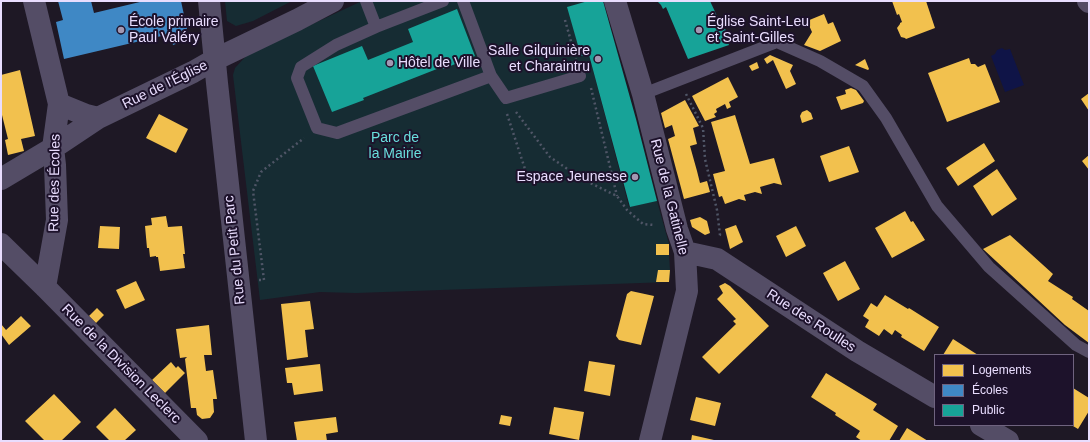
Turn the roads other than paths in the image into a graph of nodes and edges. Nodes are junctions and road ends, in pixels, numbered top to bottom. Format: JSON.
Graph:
{"nodes":[{"id":1,"x":34,"y":1,"type":"edge"},
{"id":2,"x":209,"y":1,"type":"edge"},
{"id":3,"x":334,"y":1,"type":"edge"},
{"id":4,"x":366,"y":1,"type":"edge"},
{"id":5,"x":443,"y":1,"type":"edge"},
{"id":6,"x":463,"y":1,"type":"edge"},
{"id":7,"x":615,"y":1,"type":"edge"},
{"id":8,"x":376,"y":27,"type":"junction"},
{"id":9,"x":214,"y":60,"type":"junction"},
{"id":10,"x":491,"y":76,"type":"junction"},
{"id":11,"x":580,"y":76,"type":"road end"},
{"id":12,"x":643,"y":94,"type":"junction"},
{"id":13,"x":59,"y":104,"type":"junction"},
{"id":14,"x":98,"y":118,"type":"junction"},
{"id":15,"x":53,"y":148,"type":"junction"},
{"id":16,"x":1,"y":178,"type":"edge"},
{"id":17,"x":1,"y":244,"type":"edge"},
{"id":18,"x":685,"y":252,"type":"junction"},
{"id":19,"x":46,"y":287,"type":"junction"},
{"id":20,"x":1089,"y":352,"type":"edge"},
{"id":21,"x":934,"y":396,"type":"edge"},
{"id":22,"x":983,"y":426,"type":"edge"},
{"id":23,"x":186,"y":437,"type":"edge"},
{"id":24,"x":256,"y":441,"type":"edge"},
{"id":25,"x":650,"y":441,"type":"edge"},
{"id":26,"x":1008,"y":441,"type":"edge"}],
"edges":[{"from":1,"to":13,"type":"street","name":"Rue des Écoles"},
{"from":2,"to":9,"type":"street","name":"Rue du Petit Parc"},
{"from":3,"to":9,"type":"street","name":"Rue de l'Église"},
{"from":4,"to":8,"type":"lane"},
{"from":5,"to":8,"type":"lane"},
{"from":6,"to":10,"type":"lane"},
{"from":7,"to":12,"type":"street","name":"Rue de la Gatinelle"},
{"from":8,"to":10,"type":"lane"},
{"from":9,"to":14,"type":"street","name":"Rue de l'Église"},
{"from":9,"to":24,"type":"street","name":"Rue du Petit Parc"},
{"from":10,"to":11,"type":"lane"},
{"from":12,"to":18,"type":"street","name":"Rue de la Gatinelle"},
{"from":12,"to":20,"type":"lane"},
{"from":13,"to":14,"type":"street"},
{"from":13,"to":15,"type":"street","name":"Rue des Écoles"},
{"from":14,"to":15,"type":"street","name":"Rue de l'Église"},
{"from":15,"to":16,"type":"street","name":"Rue de l'Église"},
{"from":15,"to":19,"type":"street","name":"Rue des Écoles"},
{"from":17,"to":19,"type":"street","name":"Rue de la Division Leclerc"},
{"from":18,"to":21,"type":"street","name":"Rue des Roulles"},
{"from":18,"to":25,"type":"street","name":"Rue de la Gatinelle"},
{"from":19,"to":23,"type":"street","name":"Rue de la Division Leclerc"},
{"from":22,"to":26,"type":"street"}]}
